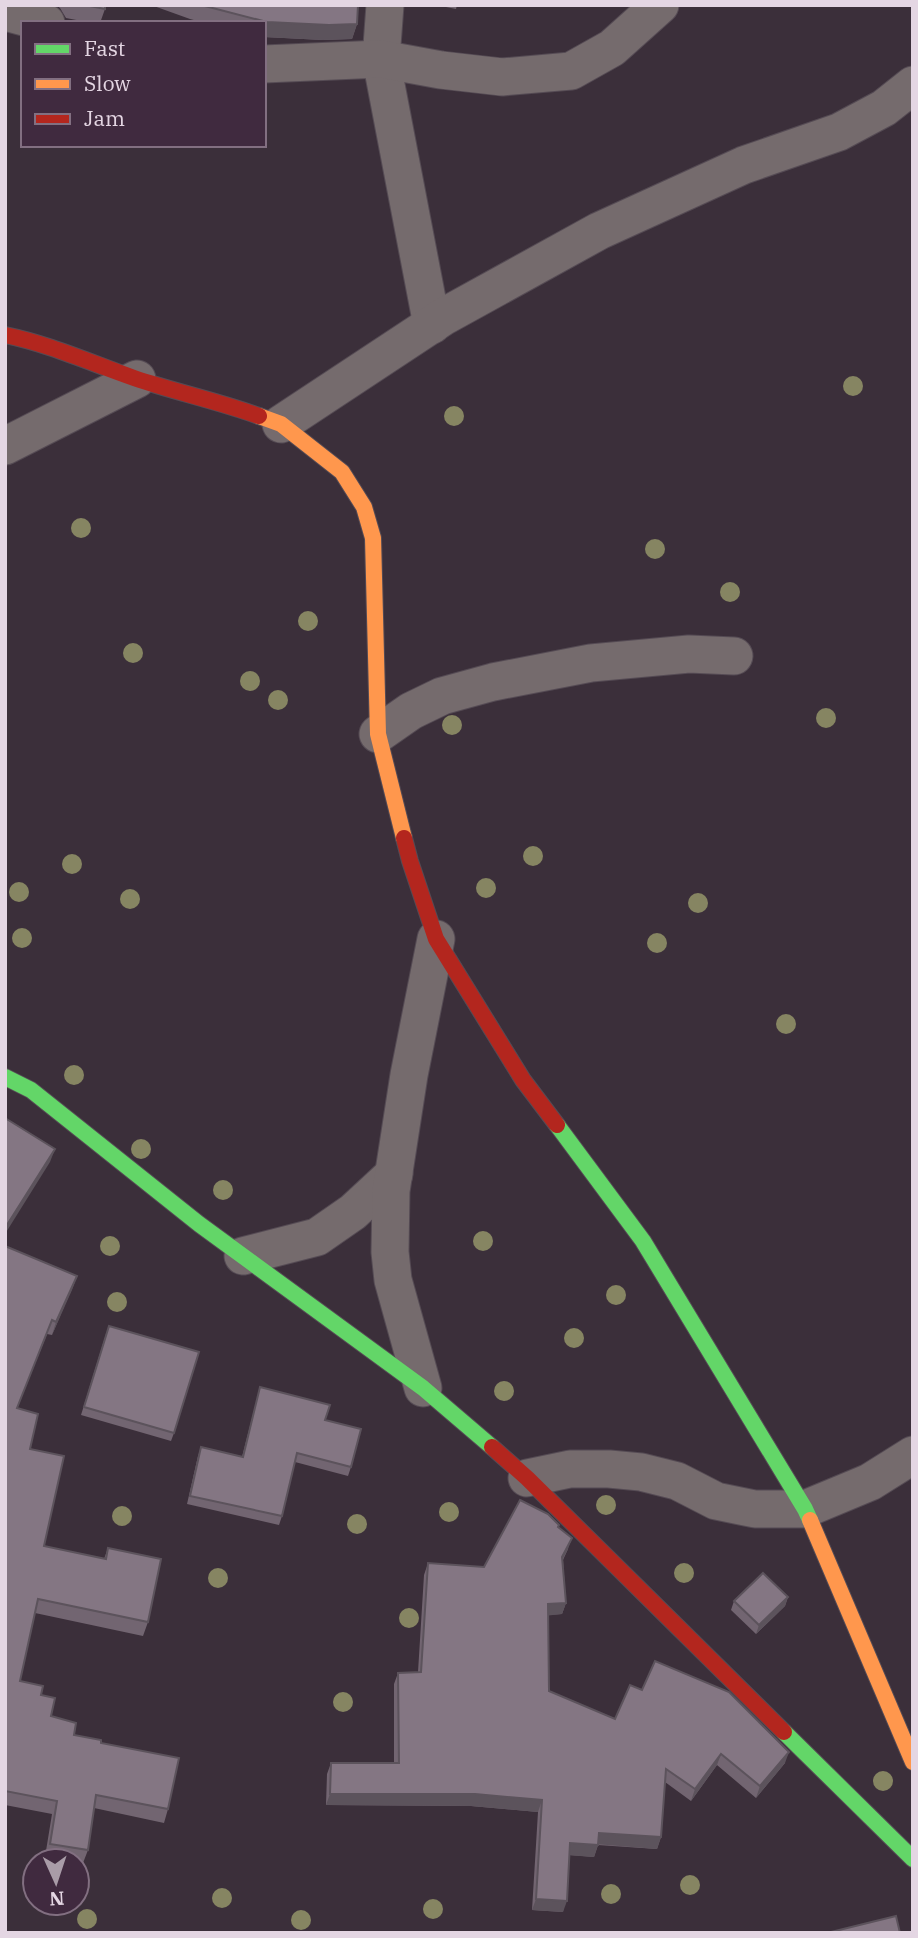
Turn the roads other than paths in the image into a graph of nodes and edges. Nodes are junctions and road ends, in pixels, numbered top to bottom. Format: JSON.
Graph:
{"nodes":[{"id":1,"x":384,"y":5,"type":"edge"},
{"id":2,"x":660,"y":5,"type":"edge"},
{"id":3,"x":5,"y":12,"type":"edge"},
{"id":4,"x":39,"y":21,"type":"edge"},
{"id":5,"x":381,"y":59,"type":"junction"},
{"id":6,"x":266,"y":64,"type":"edge"},
{"id":7,"x":913,"y":85,"type":"edge"},
{"id":8,"x":432,"y":325,"type":"junction"},
{"id":9,"x":5,"y":335,"type":"edge"},
{"id":10,"x":137,"y":379,"type":"junction"},
{"id":11,"x":281,"y":424,"type":"junction"},
{"id":12,"x":5,"y":446,"type":"edge"},
{"id":13,"x":734,"y":656,"type":"dead end"},
{"id":14,"x":378,"y":734,"type":"junction"},
{"id":15,"x":436,"y":939,"type":"junction"},
{"id":16,"x":5,"y":1077,"type":"edge"},
{"id":17,"x":394,"y":1174,"type":"junction"},
{"id":18,"x":243,"y":1256,"type":"junction"},
{"id":19,"x":423,"y":1388,"type":"junction"},
{"id":20,"x":913,"y":1455,"type":"edge"},
{"id":21,"x":527,"y":1478,"type":"junction"},
{"id":22,"x":805,"y":1509,"type":"junction"},
{"id":23,"x":913,"y":1762,"type":"edge"},
{"id":24,"x":913,"y":1858,"type":"edge"}],
"edges":[{"from":1,"to":5,"type":"street"},
{"from":2,"to":5,"type":"street"},
{"from":3,"to":4,"type":"street"},
{"from":5,"to":6,"type":"street"},
{"from":5,"to":8,"type":"street"},
{"from":7,"to":8,"type":"street"},
{"from":8,"to":11,"type":"street"},
{"from":9,"to":10,"type":"street"},
{"from":10,"to":11,"type":"street"},
{"from":10,"to":12,"type":"street"},
{"from":11,"to":14,"type":"street"},
{"from":13,"to":14,"type":"street"},
{"from":14,"to":15,"type":"street"},
{"from":15,"to":17,"type":"street"},
{"from":15,"to":22,"type":"street"},
{"from":16,"to":18,"type":"street"},
{"from":17,"to":18,"type":"street"},
{"from":17,"to":19,"type":"street"},
{"from":18,"to":19,"type":"street"},
{"from":19,"to":21,"type":"street"},
{"from":20,"to":22,"type":"street"},
{"from":21,"to":22,"type":"street"},
{"from":21,"to":24,"type":"street"},
{"from":22,"to":23,"type":"street"}]}
